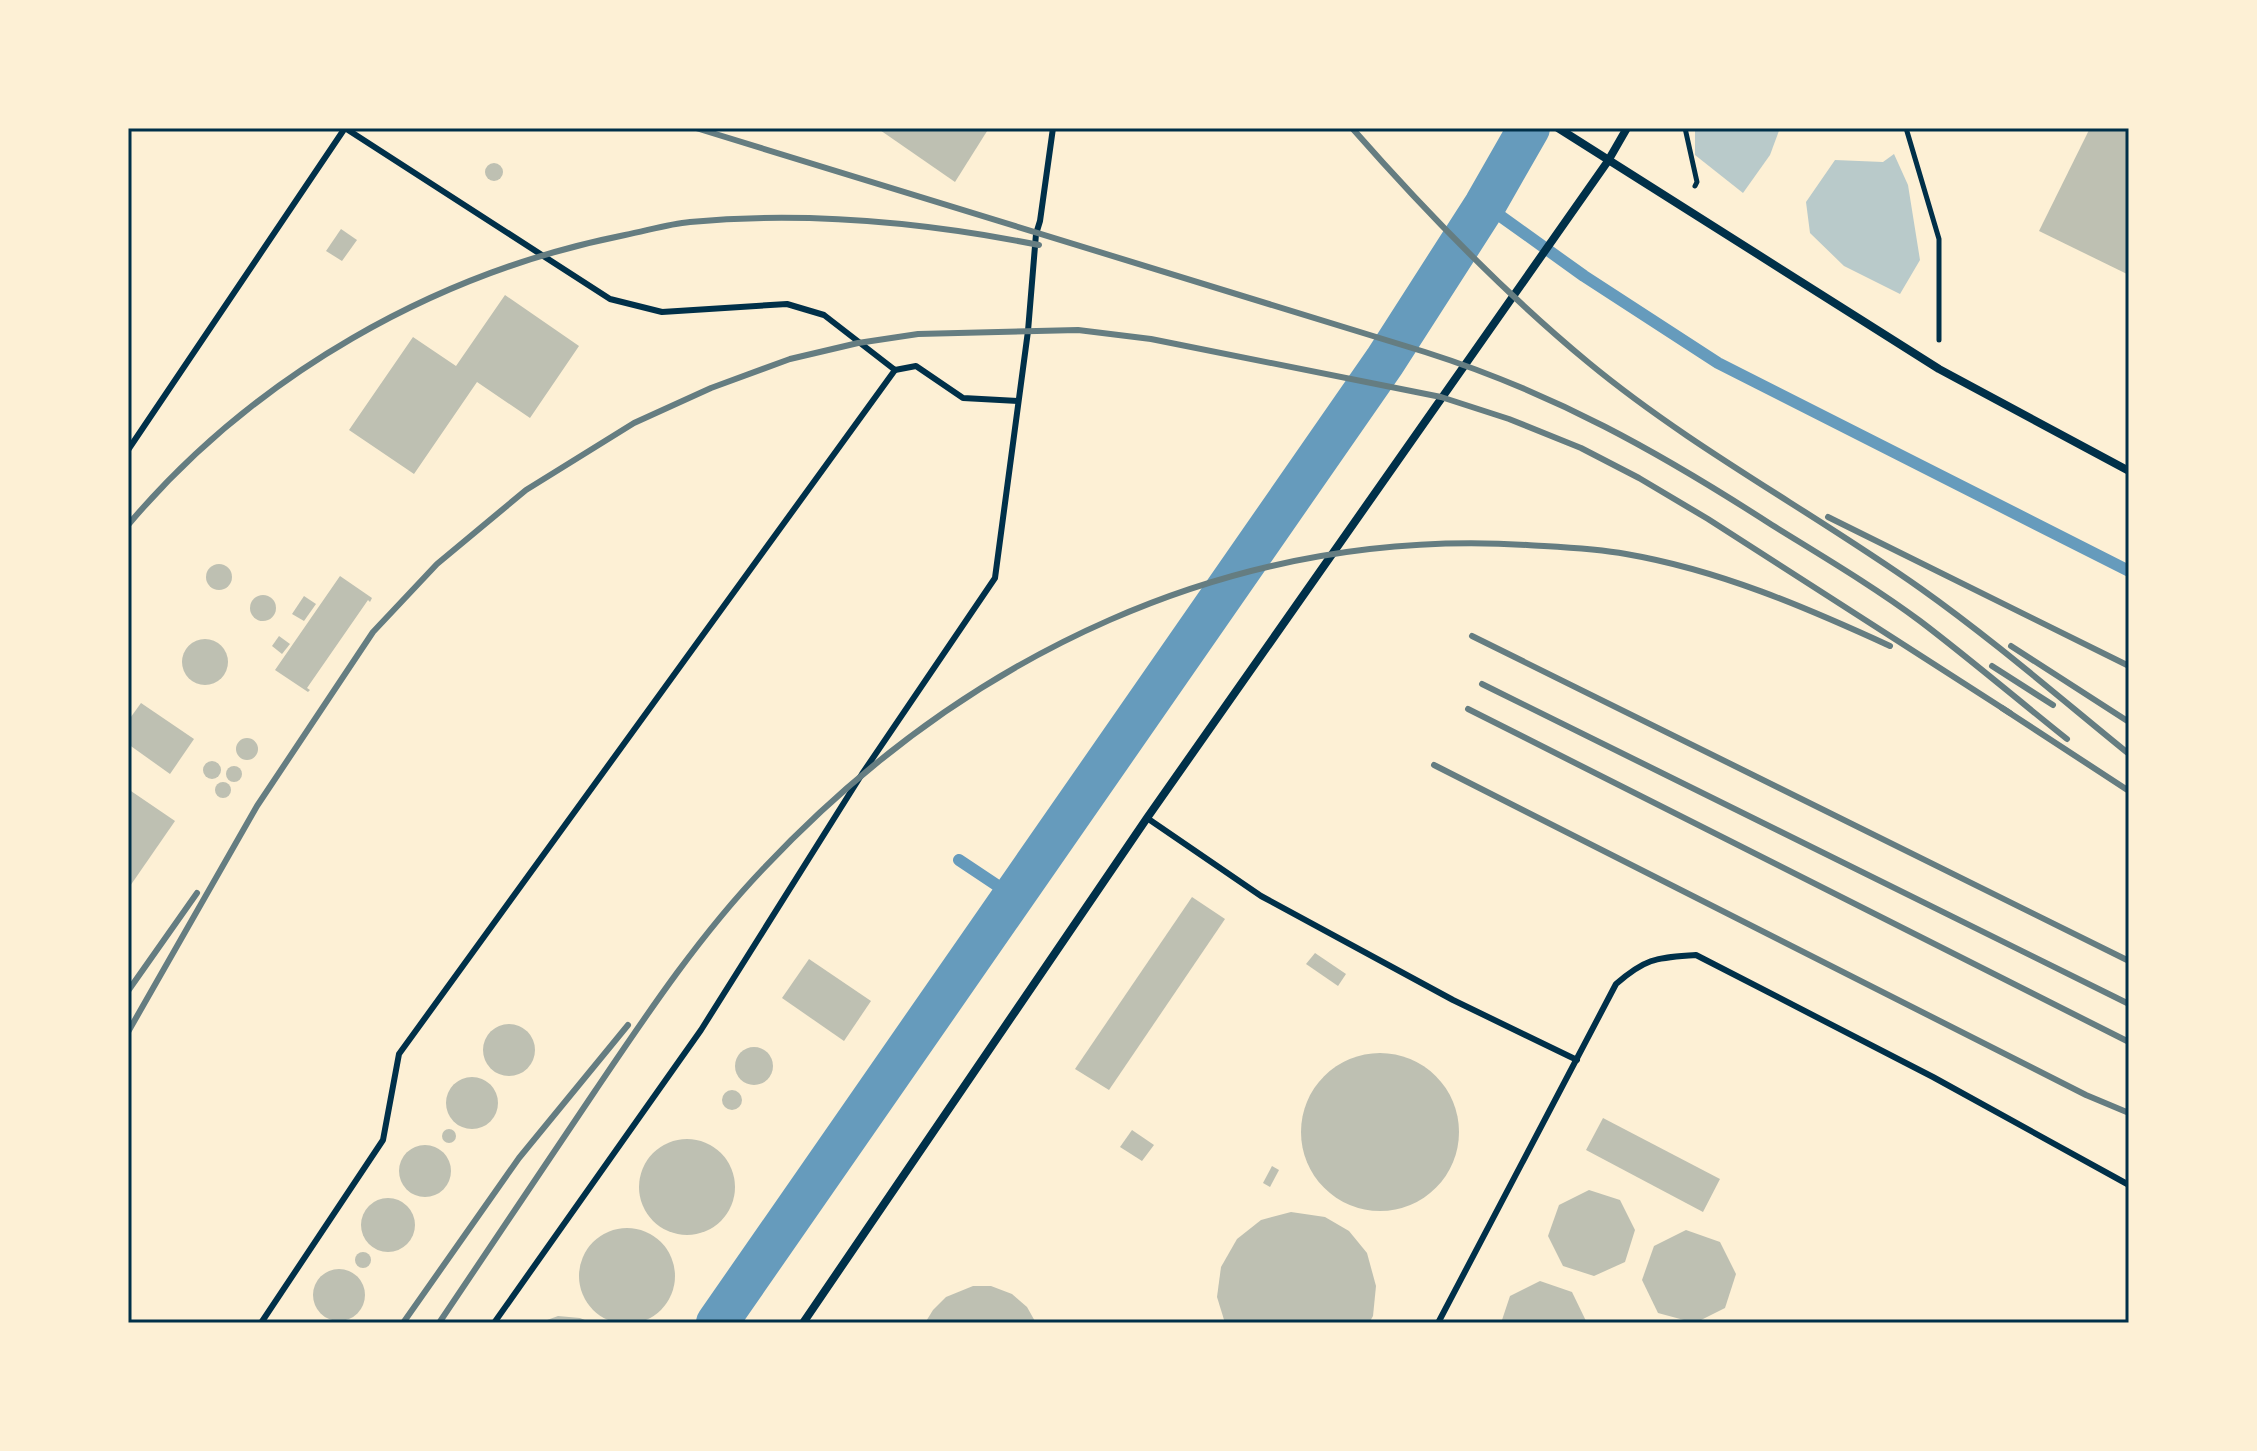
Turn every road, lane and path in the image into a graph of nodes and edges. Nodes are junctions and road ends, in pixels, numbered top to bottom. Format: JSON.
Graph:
{"nodes":[{"id":1,"x":345,"y":128,"type":"edge"},
{"id":2,"x":1053,"y":128,"type":"edge"},
{"id":3,"x":1627,"y":128,"type":"edge"},
{"id":4,"x":1685,"y":128,"type":"edge"},
{"id":5,"x":1906,"y":128,"type":"edge"},
{"id":6,"x":1561,"y":130,"type":"edge"},
{"id":7,"x":1608,"y":161,"type":"junction"},
{"id":8,"x":1681,"y":207,"type":"junction"},
{"id":9,"x":1939,"y":369,"type":"junction"},
{"id":10,"x":895,"y":370,"type":"junction"},
{"id":11,"x":1018,"y":401,"type":"junction"},
{"id":12,"x":128,"y":450,"type":"edge"},
{"id":13,"x":2129,"y":471,"type":"edge"},
{"id":14,"x":1147,"y":818,"type":"junction"},
{"id":15,"x":1577,"y":1060,"type":"junction"},
{"id":16,"x":2129,"y":1185,"type":"edge"},
{"id":17,"x":261,"y":1323,"type":"edge"},
{"id":18,"x":494,"y":1323,"type":"edge"},
{"id":19,"x":803,"y":1323,"type":"edge"},
{"id":20,"x":1438,"y":1323,"type":"edge"}],
"edges":[{"from":1,"to":10,"type":"lane"},
{"from":1,"to":12,"type":"lane"},
{"from":2,"to":11,"type":"lane"},
{"from":3,"to":7,"type":"street"},
{"from":4,"to":8,"type":"path"},
{"from":5,"to":9,"type":"path"},
{"from":6,"to":7,"type":"street"},
{"from":7,"to":8,"type":"street"},
{"from":7,"to":14,"type":"street"},
{"from":8,"to":9,"type":"street"},
{"from":9,"to":13,"type":"street"},
{"from":10,"to":11,"type":"lane"},
{"from":10,"to":17,"type":"lane"},
{"from":11,"to":18,"type":"lane"},
{"from":14,"to":15,"type":"lane"},
{"from":14,"to":19,"type":"street"},
{"from":15,"to":16,"type":"lane"},
{"from":15,"to":20,"type":"lane"}]}
